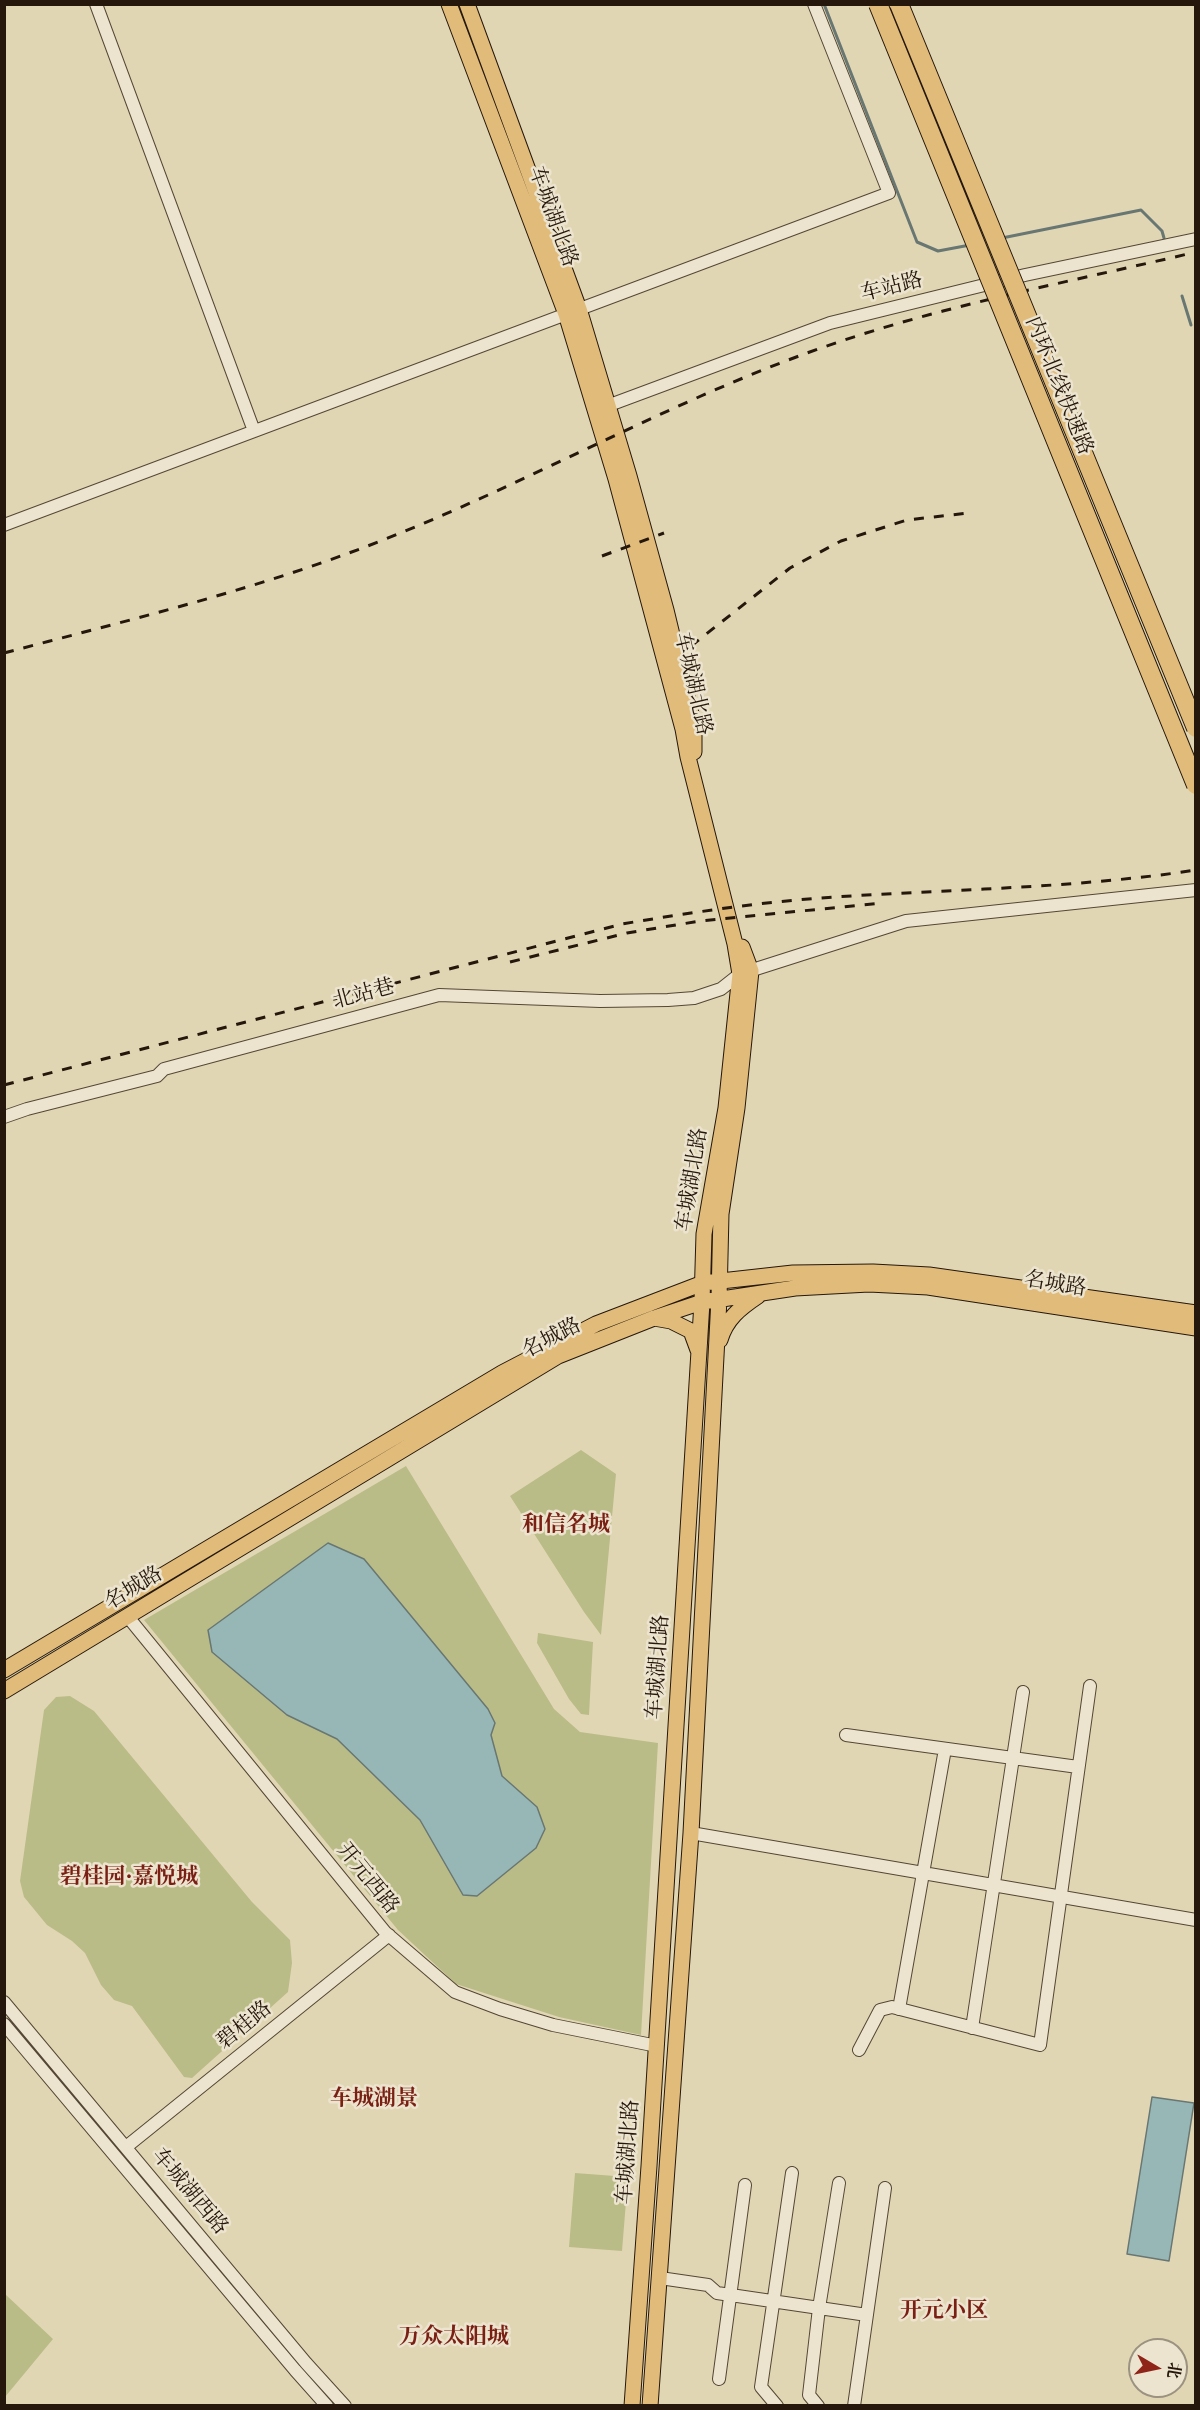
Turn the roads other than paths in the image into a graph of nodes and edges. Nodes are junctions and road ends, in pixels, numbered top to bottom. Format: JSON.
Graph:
{"nodes":[{"id":1,"x":96,"y":4,"type":"edge"},
{"id":2,"x":449,"y":4,"type":"edge"},
{"id":3,"x":467,"y":4,"type":"edge"},
{"id":4,"x":814,"y":4,"type":"edge"},
{"id":5,"x":878,"y":4,"type":"edge"},
{"id":6,"x":899,"y":4,"type":"edge"},
{"id":7,"x":1196,"y":238,"type":"edge"},
{"id":8,"x":572,"y":311,"type":"junction"},
{"id":9,"x":607,"y":406,"type":"junction"},
{"id":10,"x":254,"y":431,"type":"junction"},
{"id":11,"x":4,"y":525,"type":"edge"},
{"id":12,"x":1196,"y":728,"type":"edge"},
{"id":13,"x":1196,"y":785,"type":"edge"},
{"id":14,"x":1196,"y":890,"type":"edge"},
{"id":15,"x":745,"y":972,"type":"junction"},
{"id":16,"x":726,"y":1108,"type":"junction"},
{"id":17,"x":4,"y":1117,"type":"edge"},
{"id":18,"x":720,"y":1251,"type":"junction"},
{"id":19,"x":756,"y":1276,"type":"junction"},
{"id":20,"x":720,"y":1280,"type":"junction"},
{"id":21,"x":703,"y":1283,"type":"junction"},
{"id":22,"x":679,"y":1292,"type":"junction"},
{"id":23,"x":763,"y":1293,"type":"junction"},
{"id":24,"x":719,"y":1299,"type":"junction"},
{"id":25,"x":702,"y":1302,"type":"junction"},
{"id":26,"x":1196,"y":1313,"type":"edge"},
{"id":27,"x":654,"y":1318,"type":"junction"},
{"id":28,"x":1196,"y":1328,"type":"edge"},
{"id":29,"x":716,"y":1351,"type":"junction"},
{"id":30,"x":699,"y":1353,"type":"junction"},
{"id":31,"x":128,"y":1617,"type":"junction"},
{"id":32,"x":4,"y":1670,"type":"edge"},
{"id":33,"x":1090,"y":1686,"type":"dead end"},
{"id":34,"x":4,"y":1691,"type":"edge"},
{"id":35,"x":1023,"y":1692,"type":"dead end"},
{"id":36,"x":846,"y":1735,"type":"dead end"},
{"id":37,"x":945,"y":1749,"type":"junction"},
{"id":38,"x":1014,"y":1758,"type":"junction"},
{"id":39,"x":1078,"y":1767,"type":"junction"},
{"id":40,"x":691,"y":1833,"type":"junction"},
{"id":41,"x":922,"y":1873,"type":"junction"},
{"id":42,"x":992,"y":1885,"type":"junction"},
{"id":43,"x":1060,"y":1897,"type":"junction"},
{"id":44,"x":1196,"y":1920,"type":"edge"},
{"id":45,"x":389,"y":1935,"type":"junction"},
{"id":46,"x":4,"y":2002,"type":"edge"},
{"id":47,"x":899,"y":2009,"type":"junction"},
{"id":48,"x":4,"y":2024,"type":"edge"},
{"id":49,"x":972,"y":2028,"type":"junction"},
{"id":50,"x":657,"y":2046,"type":"junction"},
{"id":51,"x":859,"y":2050,"type":"dead end"},
{"id":52,"x":126,"y":2147,"type":"junction"},
{"id":53,"x":792,"y":2173,"type":"dead end"},
{"id":54,"x":839,"y":2183,"type":"dead end"},
{"id":55,"x":745,"y":2186,"type":"dead end"},
{"id":56,"x":885,"y":2188,"type":"dead end"},
{"id":57,"x":660,"y":2278,"type":"junction"},
{"id":58,"x":730,"y":2295,"type":"junction"},
{"id":59,"x":773,"y":2301,"type":"junction"},
{"id":60,"x":819,"y":2308,"type":"junction"},
{"id":61,"x":867,"y":2315,"type":"junction"},
{"id":62,"x":719,"y":2379,"type":"dead end"},
{"id":63,"x":327,"y":2406,"type":"edge"},
{"id":64,"x":345,"y":2406,"type":"edge"},
{"id":65,"x":632,"y":2406,"type":"edge"},
{"id":66,"x":650,"y":2406,"type":"edge"},
{"id":67,"x":777,"y":2406,"type":"edge"},
{"id":68,"x":818,"y":2406,"type":"edge"},
{"id":69,"x":854,"y":2406,"type":"edge"}],
"edges":[{"from":1,"to":10,"type":"street"},
{"from":2,"to":8,"type":"main road","name":"车城湖北路"},
{"from":3,"to":8,"type":"main road","name":"车城湖北路"},
{"from":4,"to":8,"type":"street"},
{"from":5,"to":13,"type":"highway","name":"内环北线快速路","bridge":true},
{"from":6,"to":12,"type":"highway","name":"内环北线快速路","bridge":true},
{"from":7,"to":9,"type":"street","name":"车站路"},
{"from":8,"to":9,"type":"main road","name":"车城湖北路"},
{"from":8,"to":10,"type":"street"},
{"from":8,"to":15,"type":"main road","name":"车城湖北路"},
{"from":9,"to":15,"type":"main road","name":"车城湖北路"},
{"from":10,"to":11,"type":"street"},
{"from":14,"to":15,"type":"street","name":"北站巷"},
{"from":15,"to":16,"type":"main road","name":"车城湖北路"},
{"from":15,"to":17,"type":"street","name":"北站巷"},
{"from":15,"to":18,"type":"main road","name":"车城湖北路"},
{"from":16,"to":21,"type":"main road","name":"车城湖北路"},
{"from":16,"to":22,"type":"main road"},
{"from":18,"to":19,"type":"main road"},
{"from":18,"to":20,"type":"main road","name":"车城湖北路"},
{"from":19,"to":20,"type":"main road","name":"名城路"},
{"from":19,"to":26,"type":"main road","name":"名城路"},
{"from":20,"to":21,"type":"main road","name":"名城路"},
{"from":20,"to":24,"type":"main road","name":"车城湖北路"},
{"from":21,"to":22,"type":"main road","name":"名城路"},
{"from":21,"to":25,"type":"main road","name":"车城湖北路"},
{"from":22,"to":32,"type":"main road","name":"名城路"},
{"from":23,"to":24,"type":"main road","name":"名城路"},
{"from":23,"to":28,"type":"main road","name":"名城路"},
{"from":23,"to":29,"type":"main road"},
{"from":24,"to":25,"type":"main road","name":"名城路"},
{"from":24,"to":29,"type":"main road","name":"车城湖北路"},
{"from":25,"to":27,"type":"main road","name":"名城路"},
{"from":25,"to":30,"type":"main road","name":"车城湖北路"},
{"from":27,"to":30,"type":"main road"},
{"from":27,"to":31,"type":"main road","name":"名城路"},
{"from":29,"to":40,"type":"main road","name":"车城湖北路"},
{"from":30,"to":50,"type":"main road","name":"车城湖北路"},
{"from":31,"to":34,"type":"main road","name":"名城路"},
{"from":31,"to":45,"type":"street","name":"开元西路"},
{"from":33,"to":39,"type":"street"},
{"from":35,"to":38,"type":"street"},
{"from":36,"to":37,"type":"street"},
{"from":37,"to":38,"type":"street"},
{"from":37,"to":41,"type":"street"},
{"from":38,"to":39,"type":"street"},
{"from":38,"to":42,"type":"street"},
{"from":39,"to":43,"type":"street"},
{"from":40,"to":41,"type":"street"},
{"from":40,"to":57,"type":"main road","name":"车城湖北路"},
{"from":41,"to":42,"type":"street"},
{"from":41,"to":47,"type":"street"},
{"from":42,"to":43,"type":"street"},
{"from":42,"to":49,"type":"street"},
{"from":43,"to":44,"type":"street"},
{"from":43,"to":49,"type":"street"},
{"from":45,"to":50,"type":"street","name":"开元西路"},
{"from":45,"to":52,"type":"street","name":"碧桂路"},
{"from":46,"to":52,"type":"street","name":"车城湖西路"},
{"from":47,"to":49,"type":"street"},
{"from":47,"to":51,"type":"street"},
{"from":48,"to":63,"type":"street","name":"车城湖西路"},
{"from":50,"to":65,"type":"main road","name":"车城湖北路"},
{"from":52,"to":64,"type":"street","name":"车城湖西路"},
{"from":53,"to":59,"type":"street"},
{"from":54,"to":60,"type":"street"},
{"from":55,"to":58,"type":"street"},
{"from":56,"to":61,"type":"street"},
{"from":57,"to":58,"type":"street"},
{"from":57,"to":66,"type":"main road","name":"车城湖北路"},
{"from":58,"to":59,"type":"street"},
{"from":58,"to":62,"type":"street"},
{"from":59,"to":60,"type":"street"},
{"from":59,"to":67,"type":"street"},
{"from":60,"to":61,"type":"street"},
{"from":60,"to":68,"type":"street"},
{"from":61,"to":69,"type":"street"}]}
